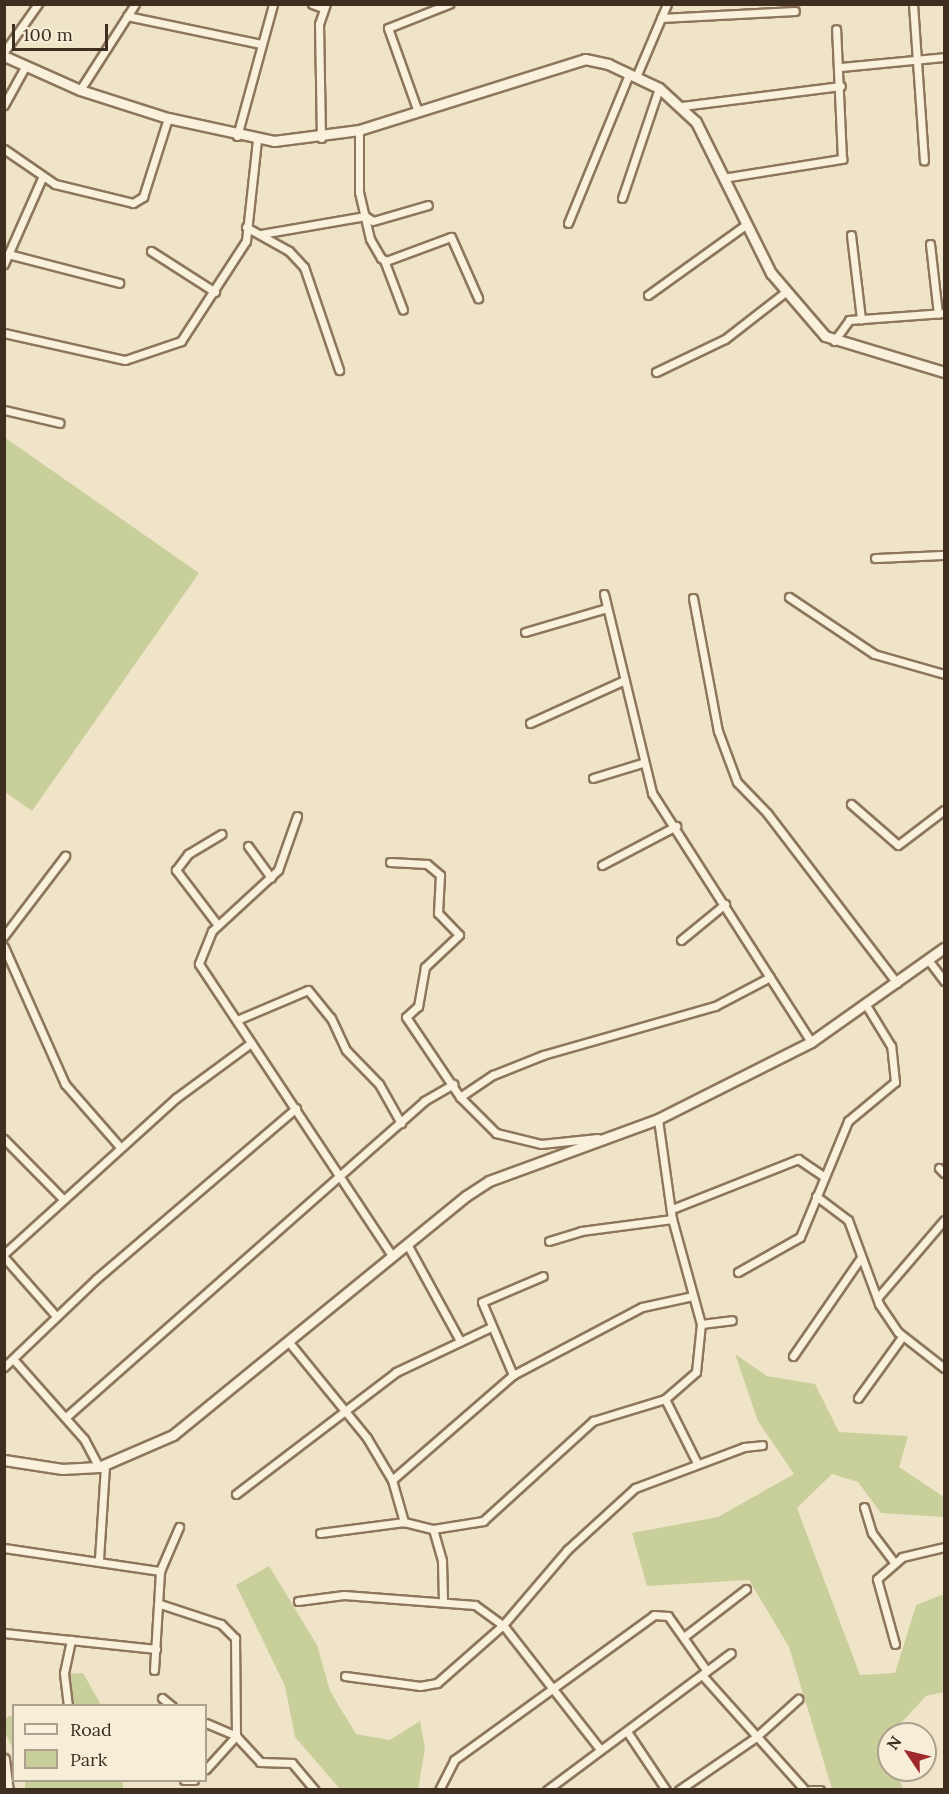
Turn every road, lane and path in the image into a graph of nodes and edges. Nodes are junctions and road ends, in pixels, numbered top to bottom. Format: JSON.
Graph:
{"nodes":[{"id":1,"x":38,"y":4,"type":"edge"},
{"id":2,"x":135,"y":4,"type":"edge"},
{"id":3,"x":273,"y":4,"type":"edge"},
{"id":4,"x":312,"y":4,"type":"edge"},
{"id":5,"x":449,"y":4,"type":"edge"},
{"id":6,"x":667,"y":4,"type":"edge"},
{"id":7,"x":913,"y":4,"type":"edge"},
{"id":8,"x":324,"y":6,"type":"edge"},
{"id":9,"x":795,"y":11,"type":"dead end"},
{"id":10,"x":128,"y":16,"type":"junction"},
{"id":11,"x":661,"y":18,"type":"junction"},
{"id":12,"x":836,"y":29,"type":"dead end"},
{"id":13,"x":261,"y":44,"type":"junction"},
{"id":14,"x":4,"y":54,"type":"edge"},
{"id":15,"x":945,"y":57,"type":"edge"},
{"id":16,"x":916,"y":59,"type":"junction"},
{"id":17,"x":25,"y":67,"type":"junction"},
{"id":18,"x":841,"y":67,"type":"junction"},
{"id":19,"x":632,"y":75,"type":"junction"},
{"id":20,"x":841,"y":86,"type":"junction"},
{"id":21,"x":659,"y":88,"type":"junction"},
{"id":22,"x":80,"y":90,"type":"junction"},
{"id":23,"x":4,"y":105,"type":"edge"},
{"id":24,"x":682,"y":106,"type":"junction"},
{"id":25,"x":417,"y":109,"type":"junction"},
{"id":26,"x":168,"y":118,"type":"junction"},
{"id":27,"x":359,"y":130,"type":"junction"},
{"id":28,"x":237,"y":136,"type":"junction"},
{"id":29,"x":321,"y":138,"type":"junction"},
{"id":30,"x":257,"y":140,"type":"junction"},
{"id":31,"x":4,"y":149,"type":"edge"},
{"id":32,"x":924,"y":161,"type":"dead end"},
{"id":33,"x":42,"y":178,"type":"junction"},
{"id":34,"x":723,"y":178,"type":"junction"},
{"id":35,"x":622,"y":198,"type":"dead end"},
{"id":36,"x":428,"y":205,"type":"dead end"},
{"id":37,"x":365,"y":216,"type":"junction"},
{"id":38,"x":567,"y":223,"type":"dead end"},
{"id":39,"x":744,"y":226,"type":"junction"},
{"id":40,"x":246,"y":227,"type":"junction"},
{"id":41,"x":261,"y":234,"type":"junction"},
{"id":42,"x":851,"y":236,"type":"dead end"},
{"id":43,"x":930,"y":244,"type":"dead end"},
{"id":44,"x":151,"y":251,"type":"dead end"},
{"id":45,"x":8,"y":254,"type":"junction"},
{"id":46,"x":384,"y":260,"type":"junction"},
{"id":47,"x":4,"y":264,"type":"edge"},
{"id":48,"x":119,"y":283,"type":"dead end"},
{"id":49,"x":215,"y":292,"type":"junction"},
{"id":50,"x":784,"y":293,"type":"junction"},
{"id":51,"x":648,"y":295,"type":"dead end"},
{"id":52,"x":478,"y":298,"type":"dead end"},
{"id":53,"x":403,"y":309,"type":"dead end"},
{"id":54,"x":941,"y":314,"type":"edge"},
{"id":55,"x":861,"y":319,"type":"junction"},
{"id":56,"x":4,"y":333,"type":"edge"},
{"id":57,"x":834,"y":341,"type":"junction"},
{"id":58,"x":339,"y":370,"type":"dead end"},
{"id":59,"x":656,"y":372,"type":"dead end"},
{"id":60,"x":945,"y":372,"type":"edge"},
{"id":61,"x":4,"y":410,"type":"edge"},
{"id":62,"x":60,"y":423,"type":"dead end"},
{"id":63,"x":945,"y":555,"type":"edge"},
{"id":64,"x":875,"y":558,"type":"dead end"},
{"id":65,"x":604,"y":594,"type":"dead end"},
{"id":66,"x":789,"y":597,"type":"dead end"},
{"id":67,"x":693,"y":598,"type":"dead end"},
{"id":68,"x":607,"y":608,"type":"junction"},
{"id":69,"x":525,"y":632,"type":"dead end"},
{"id":70,"x":945,"y":674,"type":"edge"},
{"id":71,"x":625,"y":680,"type":"junction"},
{"id":72,"x":530,"y":723,"type":"dead end"},
{"id":73,"x":642,"y":763,"type":"junction"},
{"id":74,"x":593,"y":778,"type":"dead end"},
{"id":75,"x":850,"y":804,"type":"dead end"},
{"id":76,"x":945,"y":810,"type":"edge"},
{"id":77,"x":297,"y":816,"type":"dead end"},
{"id":78,"x":676,"y":826,"type":"junction"},
{"id":79,"x":221,"y":834,"type":"dead end"},
{"id":80,"x":248,"y":846,"type":"dead end"},
{"id":81,"x":65,"y":856,"type":"dead end"},
{"id":82,"x":390,"y":862,"type":"dead end"},
{"id":83,"x":602,"y":865,"type":"dead end"},
{"id":84,"x":271,"y":878,"type":"junction"},
{"id":85,"x":725,"y":904,"type":"junction"},
{"id":86,"x":218,"y":924,"type":"junction"},
{"id":87,"x":4,"y":936,"type":"edge"},
{"id":88,"x":681,"y":940,"type":"dead end"},
{"id":89,"x":4,"y":947,"type":"edge"},
{"id":90,"x":945,"y":948,"type":"edge"},
{"id":91,"x":929,"y":961,"type":"junction"},
{"id":92,"x":770,"y":976,"type":"junction"},
{"id":93,"x":945,"y":981,"type":"edge"},
{"id":94,"x":897,"y":983,"type":"junction"},
{"id":95,"x":866,"y":1005,"type":"junction"},
{"id":96,"x":237,"y":1020,"type":"junction"},
{"id":97,"x":811,"y":1042,"type":"junction"},
{"id":98,"x":251,"y":1043,"type":"junction"},
{"id":99,"x":454,"y":1084,"type":"junction"},
{"id":100,"x":460,"y":1097,"type":"junction"},
{"id":101,"x":296,"y":1108,"type":"junction"},
{"id":102,"x":658,"y":1119,"type":"junction"},
{"id":103,"x":401,"y":1124,"type":"junction"},
{"id":104,"x":618,"y":1136,"type":"junction"},
{"id":105,"x":4,"y":1139,"type":"edge"},
{"id":106,"x":120,"y":1148,"type":"junction"},
{"id":107,"x":823,"y":1176,"type":"junction"},
{"id":108,"x":341,"y":1177,"type":"junction"},
{"id":109,"x":816,"y":1196,"type":"junction"},
{"id":110,"x":63,"y":1199,"type":"junction"},
{"id":111,"x":672,"y":1209,"type":"junction"},
{"id":112,"x":672,"y":1219,"type":"junction"},
{"id":113,"x":945,"y":1220,"type":"edge"},
{"id":114,"x":549,"y":1241,"type":"dead end"},
{"id":115,"x":407,"y":1244,"type":"junction"},
{"id":116,"x":4,"y":1255,"type":"edge"},
{"id":117,"x":392,"y":1256,"type":"junction"},
{"id":118,"x":860,"y":1259,"type":"junction"},
{"id":119,"x":738,"y":1272,"type":"dead end"},
{"id":120,"x":543,"y":1276,"type":"dead end"},
{"id":121,"x":693,"y":1296,"type":"junction"},
{"id":122,"x":879,"y":1297,"type":"junction"},
{"id":123,"x":56,"y":1316,"type":"junction"},
{"id":124,"x":732,"y":1320,"type":"dead end"},
{"id":125,"x":701,"y":1324,"type":"junction"},
{"id":126,"x":491,"y":1328,"type":"junction"},
{"id":127,"x":902,"y":1336,"type":"junction"},
{"id":128,"x":288,"y":1341,"type":"junction"},
{"id":129,"x":460,"y":1341,"type":"junction"},
{"id":130,"x":793,"y":1356,"type":"dead end"},
{"id":131,"x":14,"y":1360,"type":"junction"},
{"id":132,"x":4,"y":1367,"type":"edge"},
{"id":133,"x":945,"y":1368,"type":"edge"},
{"id":134,"x":513,"y":1375,"type":"junction"},
{"id":135,"x":858,"y":1398,"type":"dead end"},
{"id":136,"x":665,"y":1399,"type":"junction"},
{"id":137,"x":342,"y":1411,"type":"junction"},
{"id":138,"x":66,"y":1417,"type":"junction"},
{"id":139,"x":762,"y":1445,"type":"dead end"},
{"id":140,"x":4,"y":1460,"type":"edge"},
{"id":141,"x":697,"y":1463,"type":"junction"},
{"id":142,"x":102,"y":1466,"type":"junction"},
{"id":143,"x":392,"y":1480,"type":"junction"},
{"id":144,"x":236,"y":1494,"type":"dead end"},
{"id":145,"x":864,"y":1507,"type":"dead end"},
{"id":146,"x":404,"y":1522,"type":"junction"},
{"id":147,"x":179,"y":1527,"type":"dead end"},
{"id":148,"x":432,"y":1529,"type":"junction"},
{"id":149,"x":320,"y":1533,"type":"dead end"},
{"id":150,"x":945,"y":1546,"type":"edge"},
{"id":151,"x":4,"y":1548,"type":"edge"},
{"id":152,"x":99,"y":1559,"type":"junction"},
{"id":153,"x":894,"y":1562,"type":"junction"},
{"id":154,"x":160,"y":1571,"type":"junction"},
{"id":155,"x":746,"y":1589,"type":"dead end"},
{"id":156,"x":298,"y":1601,"type":"dead end"},
{"id":157,"x":443,"y":1602,"type":"junction"},
{"id":158,"x":160,"y":1604,"type":"junction"},
{"id":159,"x":503,"y":1625,"type":"junction"},
{"id":160,"x":4,"y":1633,"type":"edge"},
{"id":161,"x":685,"y":1636,"type":"junction"},
{"id":162,"x":71,"y":1640,"type":"junction"},
{"id":163,"x":895,"y":1644,"type":"dead end"},
{"id":164,"x":156,"y":1649,"type":"junction"},
{"id":165,"x":731,"y":1653,"type":"dead end"},
{"id":166,"x":154,"y":1670,"type":"dead end"},
{"id":167,"x":705,"y":1673,"type":"junction"},
{"id":168,"x":345,"y":1676,"type":"dead end"},
{"id":169,"x":553,"y":1688,"type":"junction"},
{"id":170,"x":162,"y":1698,"type":"dead end"},
{"id":171,"x":798,"y":1699,"type":"dead end"},
{"id":172,"x":68,"y":1704,"type":"edge"},
{"id":173,"x":170,"y":1704,"type":"edge"},
{"id":174,"x":207,"y":1723,"type":"edge"},
{"id":175,"x":628,"y":1733,"type":"junction"},
{"id":176,"x":236,"y":1736,"type":"junction"},
{"id":177,"x":756,"y":1737,"type":"junction"},
{"id":178,"x":600,"y":1749,"type":"junction"},
{"id":179,"x":4,"y":1759,"type":"edge"},
{"id":180,"x":207,"y":1768,"type":"edge"},
{"id":181,"x":8,"y":1790,"type":"edge"},
{"id":182,"x":315,"y":1790,"type":"edge"},
{"id":183,"x":439,"y":1790,"type":"edge"},
{"id":184,"x":547,"y":1790,"type":"edge"},
{"id":185,"x":666,"y":1790,"type":"edge"},
{"id":186,"x":679,"y":1790,"type":"edge"},
{"id":187,"x":805,"y":1790,"type":"edge"},
{"id":188,"x":810,"y":1790,"type":"edge"},
{"id":189,"x":820,"y":1790,"type":"edge"}],
"edges":[{"from":1,"to":14,"type":"street"},
{"from":2,"to":10,"type":"street"},
{"from":3,"to":13,"type":"street"},
{"from":4,"to":8,"type":"street"},
{"from":5,"to":25,"type":"street"},
{"from":6,"to":11,"type":"street"},
{"from":7,"to":16,"type":"street"},
{"from":8,"to":29,"type":"street"},
{"from":9,"to":11,"type":"street"},
{"from":10,"to":13,"type":"street"},
{"from":10,"to":22,"type":"street"},
{"from":11,"to":19,"type":"street"},
{"from":12,"to":18,"type":"street"},
{"from":13,"to":28,"type":"street"},
{"from":14,"to":17,"type":"street"},
{"from":15,"to":16,"type":"street"},
{"from":16,"to":18,"type":"street"},
{"from":16,"to":32,"type":"street"},
{"from":17,"to":22,"type":"street"},
{"from":17,"to":23,"type":"street"},
{"from":18,"to":20,"type":"street"},
{"from":19,"to":21,"type":"street"},
{"from":19,"to":25,"type":"street"},
{"from":19,"to":38,"type":"street"},
{"from":20,"to":24,"type":"street"},
{"from":20,"to":34,"type":"street"},
{"from":21,"to":24,"type":"street"},
{"from":21,"to":35,"type":"street"},
{"from":22,"to":26,"type":"street"},
{"from":24,"to":34,"type":"street"},
{"from":25,"to":27,"type":"street"},
{"from":26,"to":28,"type":"street"},
{"from":26,"to":33,"type":"street"},
{"from":27,"to":29,"type":"street"},
{"from":27,"to":37,"type":"street"},
{"from":28,"to":30,"type":"street"},
{"from":29,"to":30,"type":"street"},
{"from":30,"to":40,"type":"street"},
{"from":31,"to":33,"type":"street"},
{"from":33,"to":45,"type":"street"},
{"from":34,"to":39,"type":"street"},
{"from":36,"to":37,"type":"street"},
{"from":37,"to":41,"type":"street"},
{"from":37,"to":46,"type":"street"},
{"from":39,"to":50,"type":"street"},
{"from":39,"to":51,"type":"street"},
{"from":40,"to":41,"type":"street"},
{"from":40,"to":49,"type":"street"},
{"from":41,"to":58,"type":"street"},
{"from":42,"to":55,"type":"street"},
{"from":43,"to":54,"type":"street"},
{"from":44,"to":49,"type":"street"},
{"from":45,"to":47,"type":"street"},
{"from":45,"to":48,"type":"street"},
{"from":46,"to":52,"type":"street"},
{"from":46,"to":53,"type":"street"},
{"from":49,"to":56,"type":"street"},
{"from":50,"to":57,"type":"street"},
{"from":50,"to":59,"type":"street"},
{"from":54,"to":55,"type":"street"},
{"from":55,"to":57,"type":"street"},
{"from":57,"to":60,"type":"street"},
{"from":61,"to":62,"type":"street"},
{"from":63,"to":64,"type":"street"},
{"from":65,"to":68,"type":"street"},
{"from":66,"to":70,"type":"street"},
{"from":67,"to":94,"type":"street"},
{"from":68,"to":69,"type":"street"},
{"from":68,"to":71,"type":"street"},
{"from":71,"to":72,"type":"street"},
{"from":71,"to":73,"type":"street"},
{"from":73,"to":74,"type":"street"},
{"from":73,"to":78,"type":"street"},
{"from":75,"to":76,"type":"street"},
{"from":77,"to":84,"type":"street"},
{"from":78,"to":83,"type":"street"},
{"from":78,"to":85,"type":"street"},
{"from":79,"to":86,"type":"street"},
{"from":80,"to":84,"type":"street"},
{"from":81,"to":87,"type":"street"},
{"from":82,"to":99,"type":"street"},
{"from":84,"to":86,"type":"street"},
{"from":85,"to":88,"type":"street"},
{"from":85,"to":92,"type":"street"},
{"from":86,"to":96,"type":"street"},
{"from":89,"to":106,"type":"street"},
{"from":90,"to":91,"type":"street"},
{"from":91,"to":93,"type":"street"},
{"from":91,"to":94,"type":"street"},
{"from":92,"to":97,"type":"street"},
{"from":92,"to":100,"type":"street"},
{"from":94,"to":95,"type":"street"},
{"from":95,"to":97,"type":"street"},
{"from":95,"to":107,"type":"street"},
{"from":96,"to":98,"type":"street"},
{"from":96,"to":103,"type":"street"},
{"from":97,"to":102,"type":"street"},
{"from":98,"to":101,"type":"street"},
{"from":98,"to":106,"type":"street"},
{"from":99,"to":100,"type":"street"},
{"from":99,"to":103,"type":"street"},
{"from":100,"to":104,"type":"street"},
{"from":101,"to":108,"type":"street"},
{"from":101,"to":123,"type":"street"},
{"from":102,"to":104,"type":"street"},
{"from":102,"to":111,"type":"street"},
{"from":103,"to":108,"type":"street"},
{"from":104,"to":115,"type":"street"},
{"from":105,"to":110,"type":"street"},
{"from":106,"to":110,"type":"street"},
{"from":107,"to":109,"type":"street"},
{"from":107,"to":111,"type":"street"},
{"from":108,"to":117,"type":"street"},
{"from":108,"to":138,"type":"street"},
{"from":109,"to":118,"type":"street"},
{"from":109,"to":119,"type":"street"},
{"from":110,"to":116,"type":"street"},
{"from":111,"to":112,"type":"street"},
{"from":112,"to":114,"type":"street"},
{"from":112,"to":121,"type":"street"},
{"from":113,"to":122,"type":"street"},
{"from":115,"to":117,"type":"street"},
{"from":115,"to":129,"type":"street"},
{"from":116,"to":123,"type":"street"},
{"from":117,"to":128,"type":"street"},
{"from":118,"to":122,"type":"street"},
{"from":118,"to":130,"type":"street"},
{"from":120,"to":126,"type":"street"},
{"from":121,"to":125,"type":"street"},
{"from":121,"to":134,"type":"street"},
{"from":122,"to":127,"type":"street"},
{"from":123,"to":131,"type":"street"},
{"from":124,"to":125,"type":"street"},
{"from":125,"to":136,"type":"street"},
{"from":126,"to":129,"type":"street"},
{"from":126,"to":134,"type":"street"},
{"from":127,"to":133,"type":"street"},
{"from":127,"to":135,"type":"street"},
{"from":128,"to":137,"type":"street"},
{"from":128,"to":142,"type":"street"},
{"from":129,"to":137,"type":"street"},
{"from":131,"to":132,"type":"street"},
{"from":131,"to":138,"type":"street"},
{"from":134,"to":143,"type":"street"},
{"from":136,"to":141,"type":"street"},
{"from":136,"to":148,"type":"street"},
{"from":137,"to":143,"type":"street"},
{"from":137,"to":144,"type":"street"},
{"from":138,"to":142,"type":"street"},
{"from":139,"to":141,"type":"street"},
{"from":140,"to":142,"type":"street"},
{"from":141,"to":159,"type":"street"},
{"from":142,"to":152,"type":"street"},
{"from":143,"to":146,"type":"street"},
{"from":145,"to":153,"type":"street"},
{"from":146,"to":148,"type":"street"},
{"from":146,"to":149,"type":"street"},
{"from":147,"to":154,"type":"street"},
{"from":148,"to":157,"type":"street"},
{"from":150,"to":153,"type":"street"},
{"from":151,"to":152,"type":"street"},
{"from":152,"to":154,"type":"street"},
{"from":153,"to":163,"type":"street"},
{"from":154,"to":158,"type":"street"},
{"from":155,"to":161,"type":"street"},
{"from":156,"to":157,"type":"street"},
{"from":157,"to":159,"type":"street"},
{"from":158,"to":164,"type":"street"},
{"from":158,"to":176,"type":"street"},
{"from":159,"to":168,"type":"street"},
{"from":159,"to":169,"type":"street"},
{"from":160,"to":162,"type":"street"},
{"from":161,"to":167,"type":"street"},
{"from":161,"to":169,"type":"street"},
{"from":162,"to":164,"type":"street"},
{"from":162,"to":172,"type":"street"},
{"from":164,"to":166,"type":"street"},
{"from":165,"to":167,"type":"street"},
{"from":167,"to":175,"type":"street"},
{"from":167,"to":177,"type":"street"},
{"from":169,"to":178,"type":"street"},
{"from":169,"to":183,"type":"street"},
{"from":170,"to":173,"type":"street"},
{"from":171,"to":177,"type":"street"},
{"from":174,"to":176,"type":"street"},
{"from":175,"to":178,"type":"street"},
{"from":175,"to":185,"type":"street"},
{"from":176,"to":180,"type":"street"},
{"from":176,"to":182,"type":"street"},
{"from":177,"to":186,"type":"street"},
{"from":177,"to":187,"type":"street"},
{"from":178,"to":184,"type":"street"},
{"from":179,"to":181,"type":"street"},
{"from":188,"to":189,"type":"street"}]}
